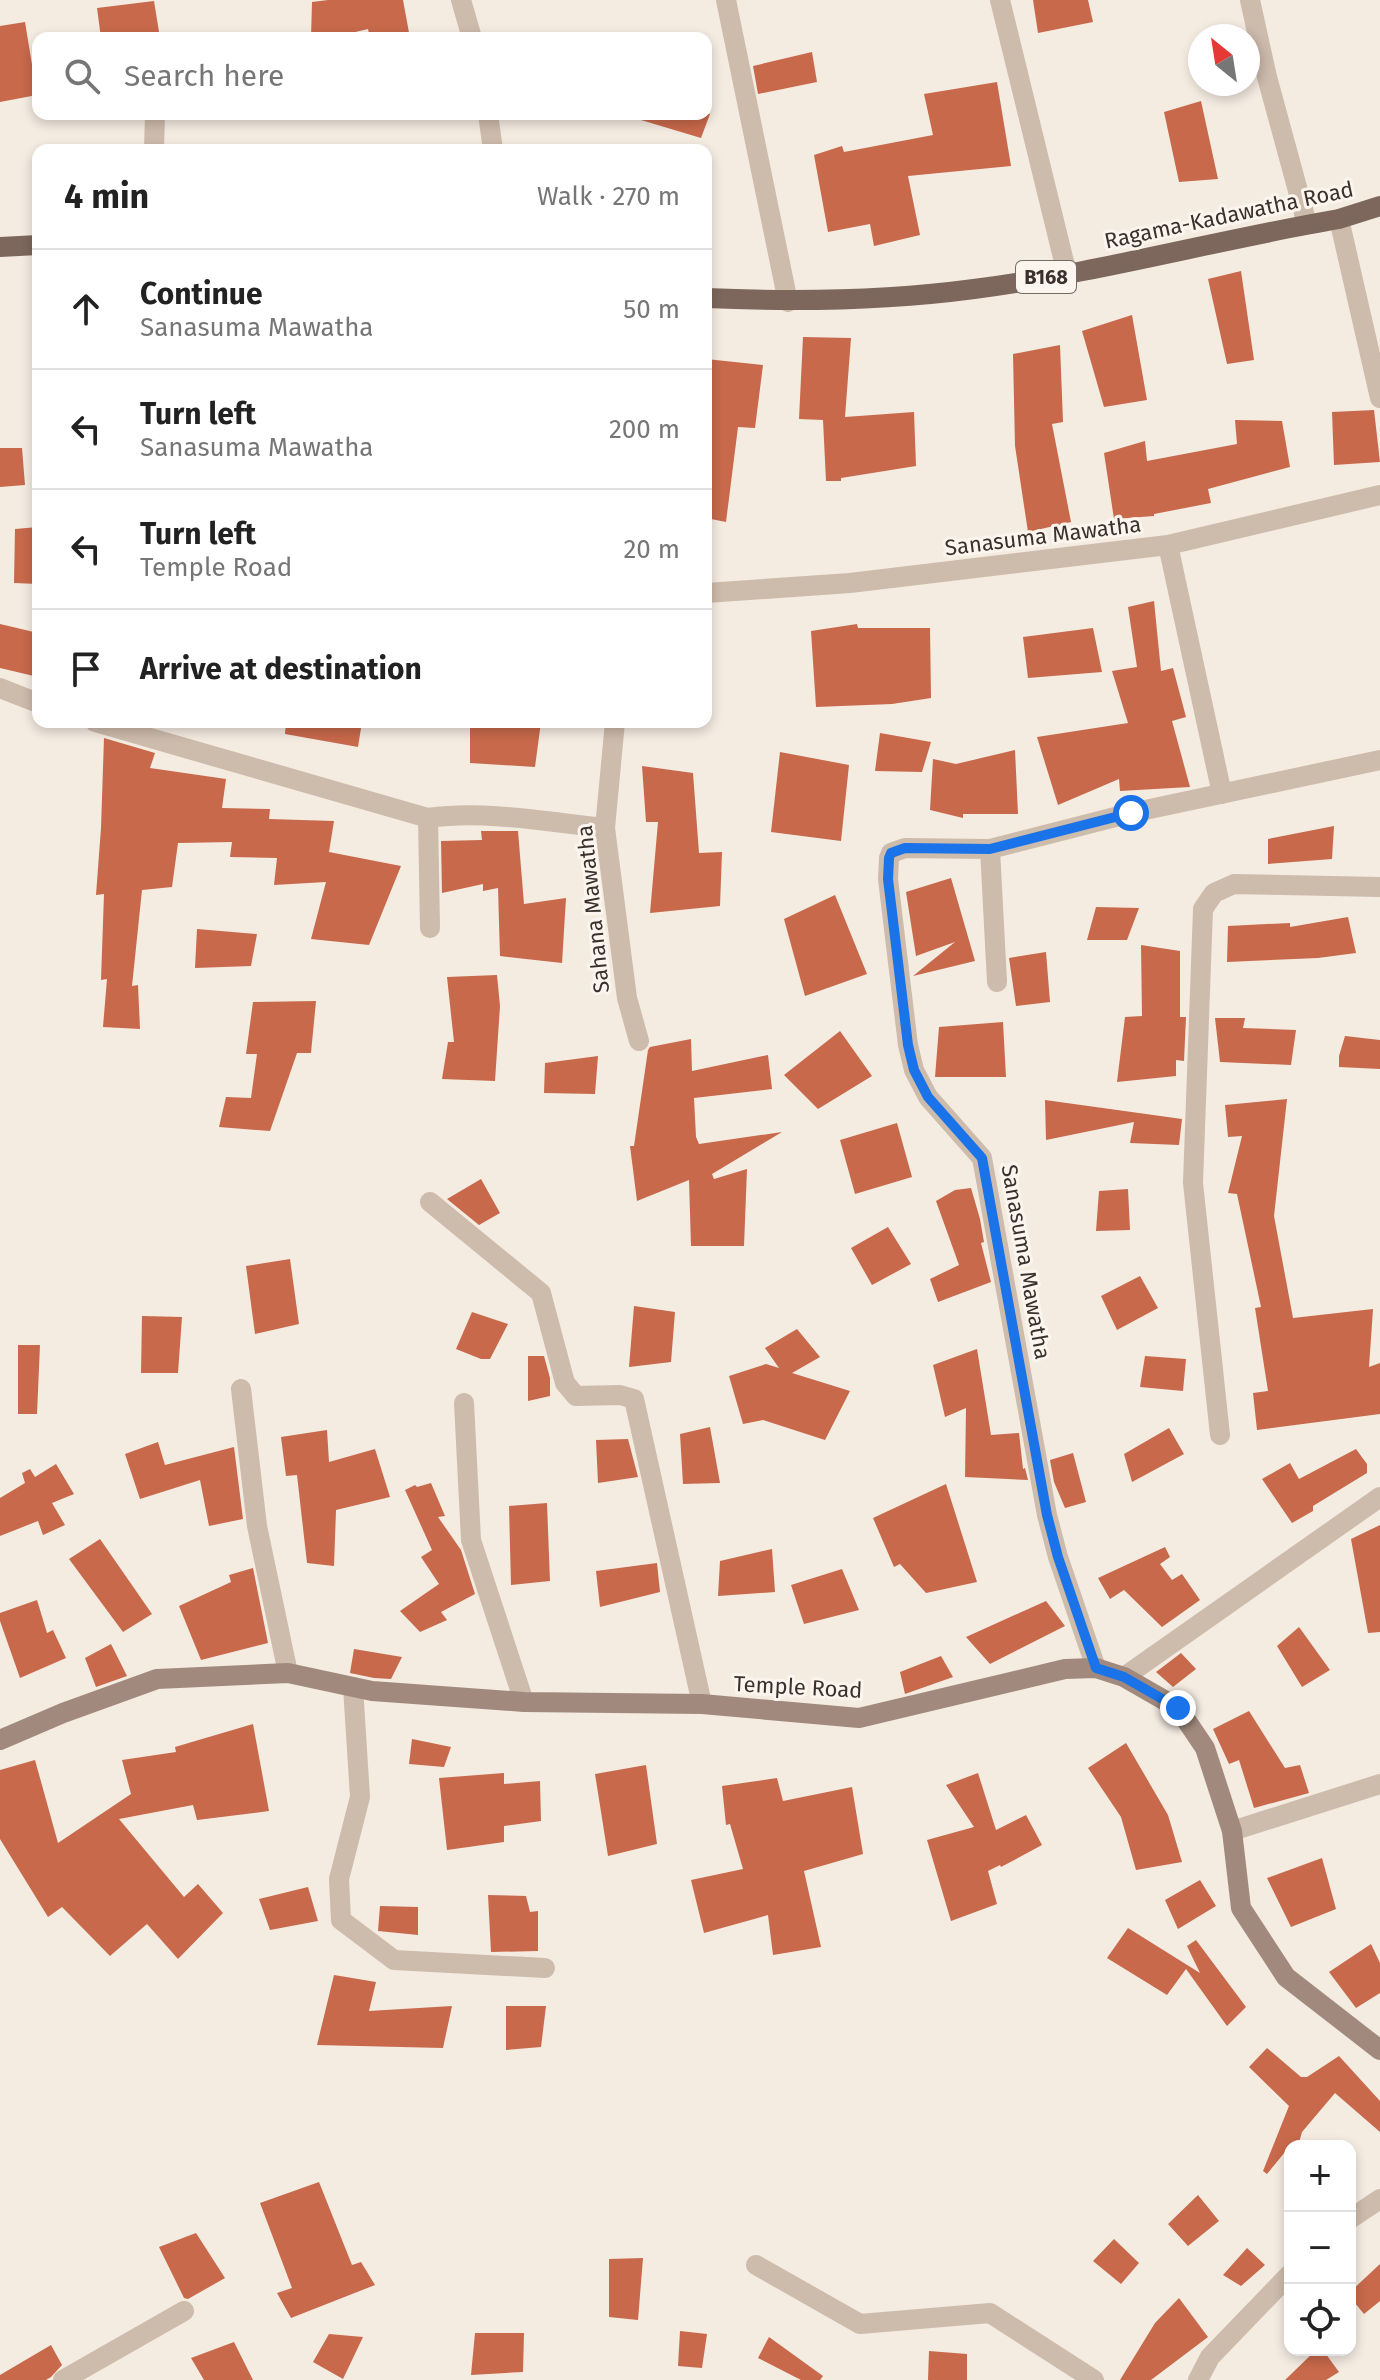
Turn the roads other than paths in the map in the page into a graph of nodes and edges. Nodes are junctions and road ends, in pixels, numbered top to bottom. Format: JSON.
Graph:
{"nodes":[{"id":1,"x":461,"y":0,"type":"edge"},
{"id":2,"x":726,"y":0,"type":"edge"},
{"id":3,"x":1000,"y":0,"type":"edge"},
{"id":4,"x":1250,"y":0,"type":"edge"},
{"id":5,"x":470,"y":32,"type":"edge"},
{"id":6,"x":155,"y":120,"type":"edge"},
{"id":7,"x":489,"y":120,"type":"edge"},
{"id":8,"x":154,"y":144,"type":"edge"},
{"id":9,"x":492,"y":144,"type":"edge"},
{"id":10,"x":1380,"y":206,"type":"edge"},
{"id":11,"x":1339,"y":219,"type":"junction"},
{"id":12,"x":1307,"y":224,"type":"junction"},
{"id":13,"x":32,"y":245,"type":"edge"},
{"id":14,"x":0,"y":247,"type":"edge"},
{"id":15,"x":1067,"y":274,"type":"junction"},
{"id":16,"x":712,"y":298,"type":"edge"},
{"id":17,"x":788,"y":302,"type":"junction"},
{"id":18,"x":1380,"y":398,"type":"edge"},
{"id":19,"x":1380,"y":495,"type":"edge"},
{"id":20,"x":1168,"y":545,"type":"junction"},
{"id":21,"x":712,"y":593,"type":"edge"},
{"id":22,"x":0,"y":688,"type":"edge"},
{"id":23,"x":32,"y":701,"type":"edge"},
{"id":24,"x":116,"y":728,"type":"edge"},
{"id":25,"x":614,"y":728,"type":"edge"},
{"id":26,"x":1380,"y":760,"type":"edge"},
{"id":27,"x":1222,"y":794,"type":"junction"},
{"id":28,"x":428,"y":818,"type":"junction"},
{"id":29,"x":605,"y":828,"type":"junction"},
{"id":30,"x":990,"y":849,"type":"junction"},
{"id":31,"x":1380,"y":887,"type":"edge"},
{"id":32,"x":430,"y":928,"type":"dead end"},
{"id":33,"x":997,"y":982,"type":"dead end"},
{"id":34,"x":639,"y":1041,"type":"dead end"},
{"id":35,"x":430,"y":1202,"type":"dead end"},
{"id":36,"x":241,"y":1389,"type":"dead end"},
{"id":37,"x":464,"y":1403,"type":"dead end"},
{"id":38,"x":1220,"y":1435,"type":"dead end"},
{"id":39,"x":1380,"y":1497,"type":"edge"},
{"id":40,"x":1096,"y":1668,"type":"junction"},
{"id":41,"x":288,"y":1673,"type":"junction"},
{"id":42,"x":1124,"y":1677,"type":"junction"},
{"id":43,"x":353,"y":1687,"type":"junction"},
{"id":44,"x":524,"y":1702,"type":"junction"},
{"id":45,"x":702,"y":1704,"type":"junction"},
{"id":46,"x":0,"y":1740,"type":"edge"},
{"id":47,"x":1380,"y":1784,"type":"edge"},
{"id":48,"x":1232,"y":1831,"type":"junction"},
{"id":49,"x":545,"y":1968,"type":"dead end"},
{"id":50,"x":1380,"y":2050,"type":"edge"},
{"id":51,"x":1380,"y":2199,"type":"edge"},
{"id":52,"x":1356,"y":2215,"type":"edge"},
{"id":53,"x":756,"y":2265,"type":"dead end"},
{"id":54,"x":1284,"y":2280,"type":"edge"},
{"id":55,"x":184,"y":2311,"type":"dead end"},
{"id":56,"x":63,"y":2380,"type":"edge"},
{"id":57,"x":1094,"y":2380,"type":"edge"},
{"id":58,"x":1198,"y":2380,"type":"edge"}],
"edges":[{"from":1,"to":5,"type":"street"},
{"from":2,"to":17,"type":"street"},
{"from":3,"to":15,"type":"street"},
{"from":4,"to":12,"type":"street"},
{"from":6,"to":8,"type":"street"},
{"from":7,"to":9,"type":"street"},
{"from":10,"to":11,"type":"main road","name":"Ragama-Kadawatha Road","number":"B168"},
{"from":11,"to":12,"type":"main road","name":"Ragama-Kadawatha Road","number":"B168"},
{"from":11,"to":18,"type":"street"},
{"from":12,"to":15,"type":"main road","name":"Ragama-Kadawatha Road","number":"B168"},
{"from":13,"to":14,"type":"main road"},
{"from":15,"to":17,"type":"main road","name":"Ragama-Kadawatha Road","number":"B168"},
{"from":16,"to":17,"type":"main road","name":"Ragama-Kadawatha Road","number":"B168"},
{"from":19,"to":20,"type":"street","name":"Sanasuma Mawatha"},
{"from":20,"to":21,"type":"street","name":"Sanasuma Mawatha"},
{"from":20,"to":27,"type":"street"},
{"from":22,"to":23,"type":"street"},
{"from":24,"to":28,"type":"street"},
{"from":25,"to":29,"type":"street","name":"Sahana Mawatha"},
{"from":26,"to":27,"type":"street","name":"Sanasuma Mawatha"},
{"from":27,"to":30,"type":"street","name":"Sanasuma Mawatha"},
{"from":28,"to":29,"type":"street"},
{"from":28,"to":32,"type":"street"},
{"from":29,"to":34,"type":"street","name":"Sahana Mawatha"},
{"from":30,"to":33,"type":"street"},
{"from":30,"to":40,"type":"street","name":"Sanasuma Mawatha"},
{"from":31,"to":38,"type":"street"},
{"from":35,"to":45,"type":"street"},
{"from":36,"to":41,"type":"street"},
{"from":37,"to":44,"type":"street"},
{"from":39,"to":42,"type":"street"},
{"from":40,"to":42,"type":"street","name":"Temple Road"},
{"from":40,"to":45,"type":"street","name":"Temple Road"},
{"from":41,"to":43,"type":"street","name":"Temple Road"},
{"from":41,"to":46,"type":"street","name":"Temple Road"},
{"from":42,"to":48,"type":"street","name":"Temple Road"},
{"from":43,"to":44,"type":"street","name":"Temple Road"},
{"from":43,"to":49,"type":"street"},
{"from":44,"to":45,"type":"street","name":"Temple Road"},
{"from":47,"to":48,"type":"street"},
{"from":48,"to":50,"type":"street","name":"Temple Road"},
{"from":51,"to":52,"type":"street"},
{"from":53,"to":57,"type":"street"},
{"from":54,"to":58,"type":"street"},
{"from":55,"to":56,"type":"street"}]}
